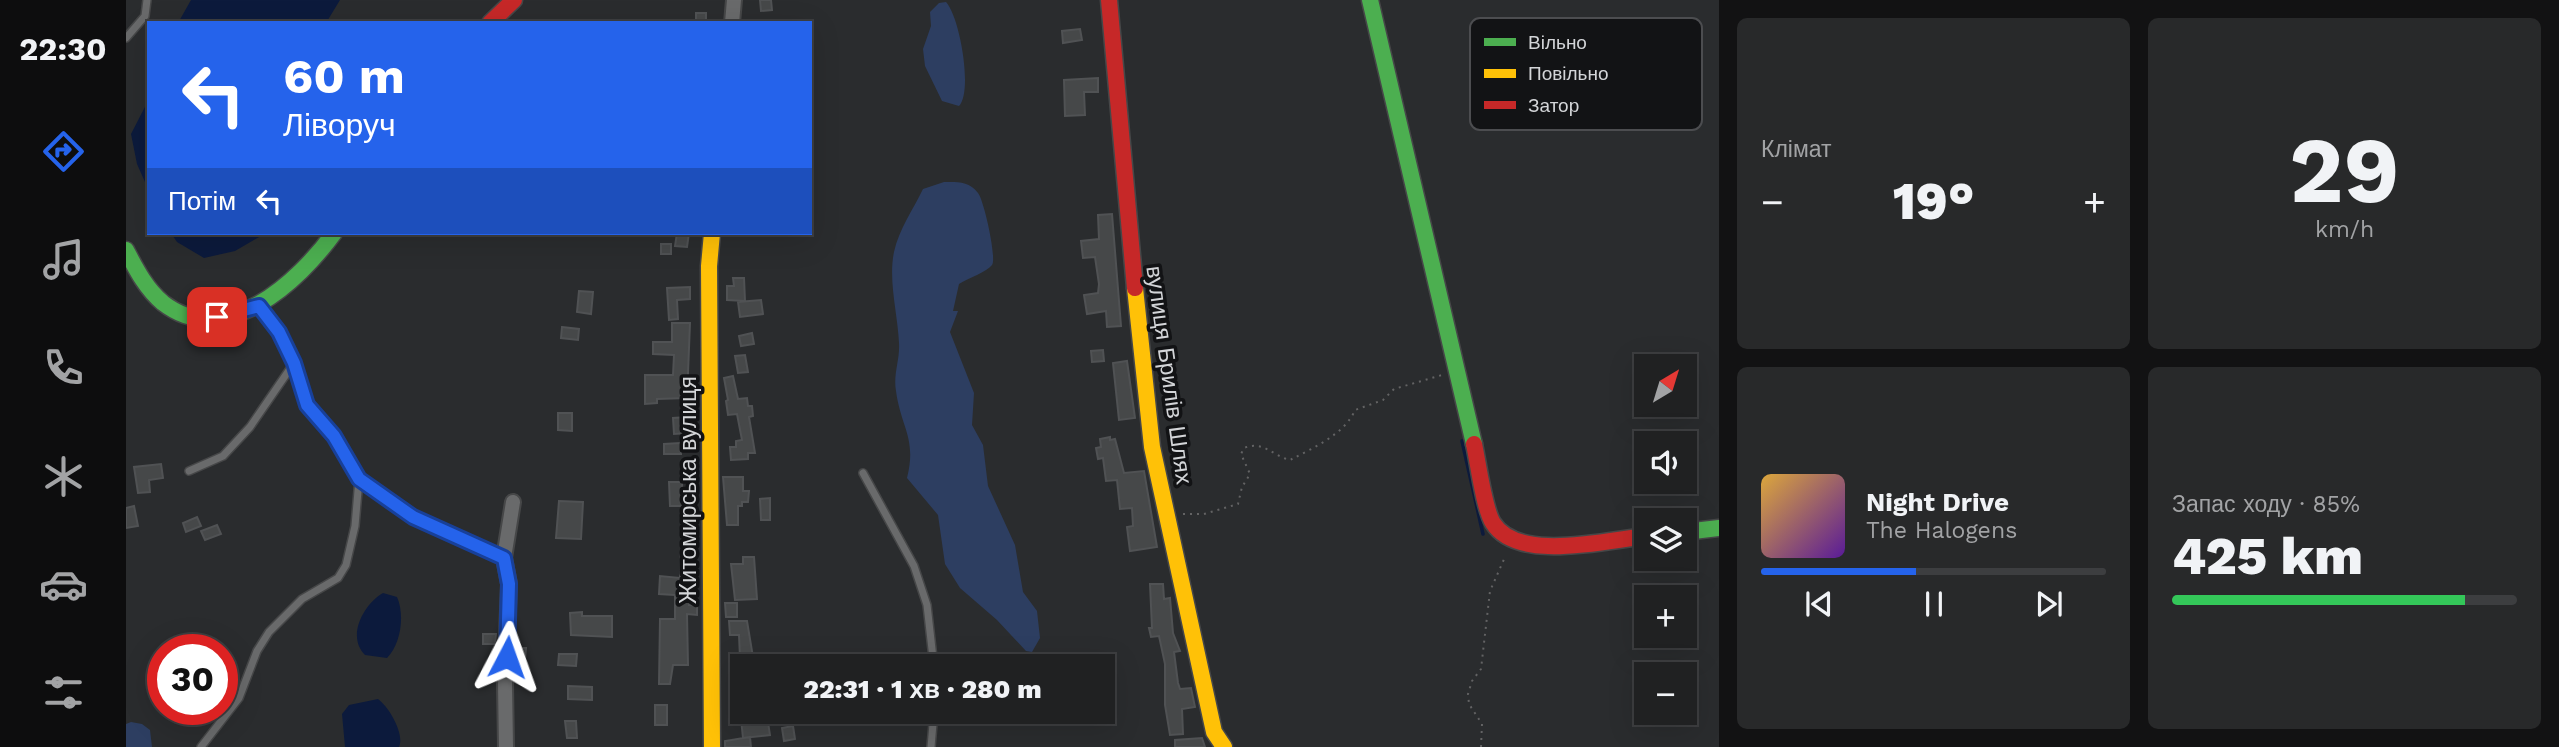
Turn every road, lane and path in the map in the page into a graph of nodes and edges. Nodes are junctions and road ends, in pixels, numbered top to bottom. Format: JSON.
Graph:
{"nodes":[{"id":1,"x":148,"y":0,"type":"edge"},
{"id":2,"x":514,"y":0,"type":"edge"},
{"id":3,"x":734,"y":0,"type":"edge"},
{"id":4,"x":1110,"y":0,"type":"edge"},
{"id":5,"x":1370,"y":0,"type":"edge"},
{"id":6,"x":493,"y":21,"type":"edge"},
{"id":7,"x":732,"y":21,"type":"edge"},
{"id":8,"x":126,"y":38,"type":"edge"},
{"id":9,"x":332,"y":235,"type":"edge"},
{"id":10,"x":712,"y":235,"type":"edge"},
{"id":11,"x":126,"y":250,"type":"edge"},
{"id":12,"x":259,"y":306,"type":"junction"},
{"id":13,"x":294,"y":363,"type":"junction"},
{"id":14,"x":1446,"y":375,"type":"dead end"},
{"id":15,"x":188,"y":471,"type":"dead end"},
{"id":16,"x":863,"y":473,"type":"dead end"},
{"id":17,"x":359,"y":479,"type":"junction"},
{"id":18,"x":513,"y":502,"type":"dead end"},
{"id":19,"x":1166,"y":512,"type":"junction"},
{"id":20,"x":1719,"y":528,"type":"edge"},
{"id":21,"x":1697,"y":531,"type":"edge"},
{"id":22,"x":1634,"y":537,"type":"edge"},
{"id":23,"x":1508,"y":539,"type":"junction"},
{"id":24,"x":504,"y":558,"type":"junction"},
{"id":25,"x":933,"y":654,"type":"edge"},
{"id":26,"x":933,"y":724,"type":"edge"},
{"id":27,"x":201,"y":747,"type":"edge"},
{"id":28,"x":506,"y":747,"type":"edge"},
{"id":29,"x":712,"y":747,"type":"edge"},
{"id":30,"x":931,"y":747,"type":"edge"},
{"id":31,"x":1224,"y":747,"type":"edge"},
{"id":32,"x":1481,"y":747,"type":"edge"}],
"edges":[{"from":1,"to":8,"type":"lane"},
{"from":2,"to":6,"type":"street"},
{"from":3,"to":7,"type":"street"},
{"from":4,"to":19,"type":"street","name":"вулиця Брилів Шлях"},
{"from":5,"to":23,"type":"street"},
{"from":9,"to":12,"type":"street"},
{"from":10,"to":29,"type":"street","name":"Житомирська вулиця"},
{"from":11,"to":12,"type":"street"},
{"from":12,"to":13,"type":"lane"},
{"from":13,"to":15,"type":"lane"},
{"from":13,"to":17,"type":"lane"},
{"from":14,"to":19,"type":"path"},
{"from":16,"to":25,"type":"lane"},
{"from":17,"to":24,"type":"lane"},
{"from":17,"to":27,"type":"lane"},
{"from":18,"to":24,"type":"street"},
{"from":19,"to":31,"type":"street","name":"вулиця Брилів Шлях"},
{"from":20,"to":21,"type":"street"},
{"from":22,"to":23,"type":"street"},
{"from":23,"to":32,"type":"path"},
{"from":24,"to":28,"type":"street"},
{"from":26,"to":30,"type":"lane"}]}
